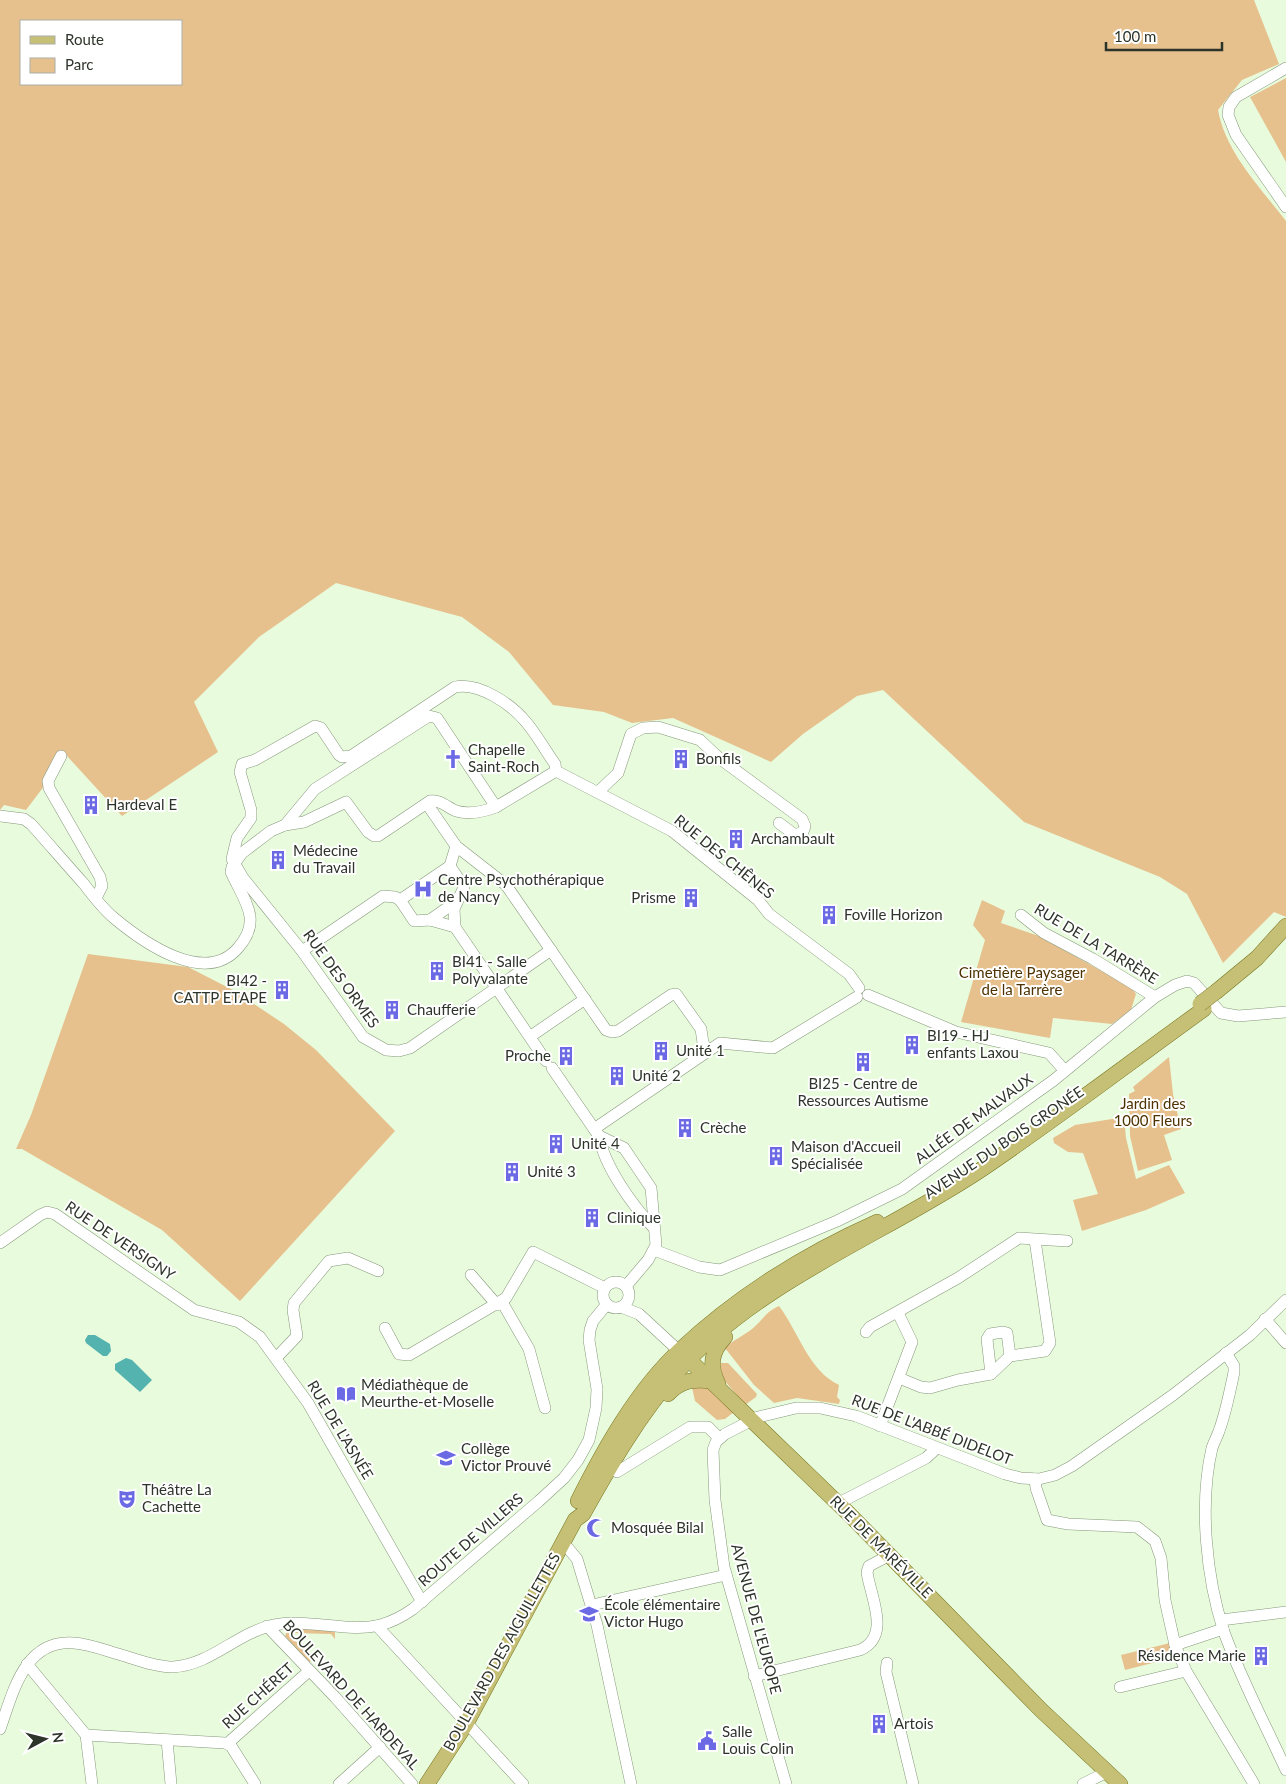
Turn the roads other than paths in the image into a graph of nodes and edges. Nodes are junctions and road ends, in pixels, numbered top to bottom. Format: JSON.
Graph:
{"nodes":[{"id":1,"x":1286,"y":68,"type":"edge"},
{"id":2,"x":1286,"y":206,"type":"edge"},
{"id":3,"x":61,"y":756,"type":"dead end"},
{"id":4,"x":556,"y":771,"type":"junction"},
{"id":5,"x":598,"y":792,"type":"junction"},
{"id":6,"x":427,"y":804,"type":"junction"},
{"id":7,"x":496,"y":807,"type":"junction"},
{"id":8,"x":0,"y":816,"type":"edge"},
{"id":9,"x":779,"y":823,"type":"dead end"},
{"id":10,"x":286,"y":825,"type":"junction"},
{"id":11,"x":460,"y":849,"type":"junction"},
{"id":12,"x":235,"y":863,"type":"junction"},
{"id":13,"x":450,"y":866,"type":"junction"},
{"id":14,"x":96,"y":898,"type":"junction"},
{"id":15,"x":400,"y":900,"type":"junction"},
{"id":16,"x":457,"y":901,"type":"junction"},
{"id":17,"x":1021,"y":916,"type":"dead end"},
{"id":18,"x":430,"y":920,"type":"junction"},
{"id":19,"x":1286,"y":926,"type":"edge"},
{"id":20,"x":455,"y":928,"type":"junction"},
{"id":21,"x":1286,"y":937,"type":"edge"},
{"id":22,"x":302,"y":950,"type":"junction"},
{"id":23,"x":551,"y":950,"type":"junction"},
{"id":24,"x":497,"y":988,"type":"junction"},
{"id":25,"x":861,"y":993,"type":"junction"},
{"id":26,"x":1219,"y":994,"type":"junction"},
{"id":27,"x":1155,"y":997,"type":"junction"},
{"id":28,"x":585,"y":1000,"type":"junction"},
{"id":29,"x":1202,"y":1007,"type":"junction"},
{"id":30,"x":1286,"y":1012,"type":"edge"},
{"id":31,"x":531,"y":1036,"type":"junction"},
{"id":32,"x":708,"y":1050,"type":"junction"},
{"id":33,"x":1066,"y":1071,"type":"junction"},
{"id":34,"x":596,"y":1133,"type":"junction"},
{"id":35,"x":654,"y":1227,"type":"junction"},
{"id":36,"x":1035,"y":1240,"type":"junction"},
{"id":37,"x":1067,"y":1242,"type":"dead end"},
{"id":38,"x":0,"y":1243,"type":"edge"},
{"id":39,"x":654,"y":1250,"type":"junction"},
{"id":40,"x":378,"y":1271,"type":"dead end"},
{"id":41,"x":805,"y":1272,"type":"junction"},
{"id":42,"x":472,"y":1275,"type":"dead end"},
{"id":43,"x":605,"y":1288,"type":"junction"},
{"id":44,"x":628,"y":1291,"type":"junction"},
{"id":45,"x":1286,"y":1300,"type":"edge"},
{"id":46,"x":499,"y":1304,"type":"junction"},
{"id":47,"x":607,"y":1304,"type":"junction"},
{"id":48,"x":621,"y":1307,"type":"junction"},
{"id":49,"x":198,"y":1312,"type":"joint"},
{"id":50,"x":898,"y":1313,"type":"junction"},
{"id":51,"x":639,"y":1314,"type":"junction"},
{"id":52,"x":1265,"y":1319,"type":"junction"},
{"id":53,"x":385,"y":1328,"type":"dead end"},
{"id":54,"x":866,"y":1332,"type":"dead end"},
{"id":55,"x":1286,"y":1343,"type":"edge"},
{"id":56,"x":1226,"y":1353,"type":"junction"},
{"id":57,"x":685,"y":1355,"type":"junction"},
{"id":58,"x":1010,"y":1356,"type":"junction"},
{"id":59,"x":277,"y":1357,"type":"junction"},
{"id":60,"x":991,"y":1374,"type":"junction"},
{"id":61,"x":899,"y":1378,"type":"junction"},
{"id":62,"x":715,"y":1384,"type":"junction"},
{"id":63,"x":648,"y":1407,"type":"junction"},
{"id":64,"x":546,"y":1408,"type":"dead end"},
{"id":65,"x":752,"y":1420,"type":"junction"},
{"id":66,"x":880,"y":1426,"type":"junction"},
{"id":67,"x":719,"y":1438,"type":"junction"},
{"id":68,"x":937,"y":1448,"type":"junction"},
{"id":69,"x":618,"y":1472,"type":"dead end"},
{"id":70,"x":1035,"y":1479,"type":"junction"},
{"id":71,"x":837,"y":1504,"type":"junction"},
{"id":72,"x":575,"y":1520,"type":"junction"},
{"id":73,"x":562,"y":1542,"type":"junction"},
{"id":74,"x":890,"y":1555,"type":"junction"},
{"id":75,"x":726,"y":1575,"type":"junction"},
{"id":76,"x":422,"y":1602,"type":"junction"},
{"id":77,"x":592,"y":1605,"type":"junction"},
{"id":78,"x":1286,"y":1612,"type":"edge"},
{"id":79,"x":1222,"y":1625,"type":"junction"},
{"id":80,"x":268,"y":1626,"type":"junction"},
{"id":81,"x":377,"y":1626,"type":"junction"},
{"id":82,"x":1175,"y":1644,"type":"junction"},
{"id":83,"x":887,"y":1662,"type":"dead end"},
{"id":84,"x":28,"y":1664,"type":"junction"},
{"id":85,"x":309,"y":1671,"type":"junction"},
{"id":86,"x":1186,"y":1671,"type":"junction"},
{"id":87,"x":754,"y":1676,"type":"junction"},
{"id":88,"x":1120,"y":1687,"type":"dead end"},
{"id":89,"x":466,"y":1724,"type":"junction"},
{"id":90,"x":0,"y":1730,"type":"edge"},
{"id":91,"x":86,"y":1735,"type":"junction"},
{"id":92,"x":167,"y":1740,"type":"junction"},
{"id":93,"x":228,"y":1744,"type":"junction"},
{"id":94,"x":380,"y":1747,"type":"junction"},
{"id":95,"x":1286,"y":1770,"type":"edge"},
{"id":96,"x":1107,"y":1772,"type":"junction"},
{"id":97,"x":92,"y":1784,"type":"edge"},
{"id":98,"x":171,"y":1784,"type":"edge"},
{"id":99,"x":255,"y":1784,"type":"edge"},
{"id":100,"x":339,"y":1784,"type":"edge"},
{"id":101,"x":412,"y":1784,"type":"edge"},
{"id":102,"x":427,"y":1784,"type":"edge"},
{"id":103,"x":522,"y":1784,"type":"edge"},
{"id":104,"x":632,"y":1784,"type":"edge"},
{"id":105,"x":786,"y":1784,"type":"edge"},
{"id":106,"x":913,"y":1784,"type":"edge"},
{"id":107,"x":1083,"y":1784,"type":"edge"},
{"id":108,"x":1120,"y":1784,"type":"edge"},
{"id":109,"x":1254,"y":1784,"type":"edge"}],
"edges":[{"from":1,"to":2,"type":"street"},
{"from":3,"to":14,"type":"street"},
{"from":4,"to":5,"type":"street","name":"RUE DES CHÊNES"},
{"from":4,"to":7,"type":"street"},
{"from":4,"to":12,"type":"street"},
{"from":5,"to":9,"type":"street"},
{"from":5,"to":25,"type":"street","name":"RUE DES CHÊNES"},
{"from":6,"to":7,"type":"street"},
{"from":6,"to":10,"type":"street"},
{"from":6,"to":11,"type":"street"},
{"from":7,"to":10,"type":"street"},
{"from":8,"to":14,"type":"street"},
{"from":10,"to":12,"type":"street"},
{"from":11,"to":13,"type":"street"},
{"from":11,"to":23,"type":"street"},
{"from":12,"to":14,"type":"street"},
{"from":12,"to":22,"type":"street","name":"RUE DES ORMES"},
{"from":13,"to":15,"type":"street"},
{"from":13,"to":16,"type":"street"},
{"from":15,"to":18,"type":"street"},
{"from":15,"to":22,"type":"street"},
{"from":16,"to":18,"type":"street"},
{"from":16,"to":20,"type":"street"},
{"from":17,"to":27,"type":"street","name":"RUE DE LA TARRÈRE"},
{"from":18,"to":20,"type":"street"},
{"from":19,"to":26,"type":"main road","name":"AVENUE DU BOIS GRONÉE"},
{"from":20,"to":24,"type":"street"},
{"from":21,"to":26,"type":"main road","name":"AVENUE DU BOIS GRONÉE"},
{"from":22,"to":24,"type":"street","name":"RUE DES ORMES"},
{"from":23,"to":24,"type":"street","name":"RUE DES ORMES"},
{"from":23,"to":28,"type":"street"},
{"from":24,"to":31,"type":"street"},
{"from":25,"to":32,"type":"street"},
{"from":25,"to":33,"type":"street"},
{"from":26,"to":29,"type":"main road","name":"AVENUE DU BOIS GRONÉE"},
{"from":27,"to":30,"type":"street","name":"RUE DE LA TARRÈRE"},
{"from":27,"to":33,"type":"street","name":"ALLÉE DE MALVAUX"},
{"from":28,"to":31,"type":"street"},
{"from":28,"to":32,"type":"street"},
{"from":29,"to":41,"type":"main road","name":"AVENUE DU BOIS GRONÉE"},
{"from":29,"to":57,"type":"main road","name":"AVENUE DU BOIS GRONÉE"},
{"from":31,"to":34,"type":"street"},
{"from":32,"to":34,"type":"street"},
{"from":33,"to":39,"type":"street","name":"ALLÉE DE MALVAUX"},
{"from":34,"to":35,"type":"street"},
{"from":34,"to":35,"type":"street"},
{"from":35,"to":39,"type":"street"},
{"from":36,"to":37,"type":"street"},
{"from":36,"to":50,"type":"street"},
{"from":36,"to":58,"type":"street"},
{"from":38,"to":49,"type":"street","name":"RUE DE VERSIGNY"},
{"from":39,"to":44,"type":"street"},
{"from":40,"to":59,"type":"street"},
{"from":41,"to":57,"type":"main road","name":"AVENUE DU BOIS GRONÉE"},
{"from":41,"to":62,"type":"main road"},
{"from":42,"to":46,"type":"street"},
{"from":43,"to":44,"type":"street"},
{"from":43,"to":46,"type":"street"},
{"from":43,"to":47,"type":"street"},
{"from":44,"to":48,"type":"street"},
{"from":44,"to":51,"type":"street","name":"RUE DE MARÉVILLE"},
{"from":45,"to":52,"type":"street","name":"RUE DE L'ABBÉ DIDELOT"},
{"from":46,"to":53,"type":"street"},
{"from":46,"to":64,"type":"street"},
{"from":47,"to":48,"type":"street"},
{"from":47,"to":76,"type":"street","name":"ROUTE DE VILLERS"},
{"from":48,"to":51,"type":"street","name":"RUE DE MARÉVILLE"},
{"from":49,"to":59,"type":"street","name":"RUE DE L'ASNÉE"},
{"from":50,"to":54,"type":"street"},
{"from":50,"to":61,"type":"street"},
{"from":51,"to":57,"type":"street","name":"RUE DE MARÉVILLE"},
{"from":52,"to":55,"type":"street"},
{"from":52,"to":56,"type":"street","name":"RUE DE L'ABBÉ DIDELOT"},
{"from":56,"to":70,"type":"street","name":"RUE DE L'ABBÉ DIDELOT"},
{"from":56,"to":79,"type":"street"},
{"from":57,"to":62,"type":"main road","name":"RUE DE MARÉVILLE"},
{"from":57,"to":63,"type":"main road","name":"BOULEVARD DES AIGUILLETTES"},
{"from":57,"to":72,"type":"main road","name":"BOULEVARD DES AIGUILLETTES"},
{"from":58,"to":60,"type":"street"},
{"from":58,"to":60,"type":"street"},
{"from":59,"to":76,"type":"street","name":"RUE DE L'ASNÉE"},
{"from":60,"to":61,"type":"street"},
{"from":61,"to":66,"type":"street"},
{"from":62,"to":63,"type":"main road"},
{"from":62,"to":65,"type":"main road","name":"RUE DE MARÉVILLE"},
{"from":63,"to":72,"type":"main road","name":"BOULEVARD DES AIGUILLETTES"},
{"from":65,"to":66,"type":"street","name":"RUE DE L'ABBÉ DIDELOT"},
{"from":65,"to":67,"type":"street"},
{"from":65,"to":71,"type":"main road","name":"RUE DE MARÉVILLE"},
{"from":66,"to":68,"type":"street","name":"RUE DE L'ABBÉ DIDELOT"},
{"from":67,"to":69,"type":"street"},
{"from":67,"to":75,"type":"street","name":"AVENUE DE L'EUROPE"},
{"from":68,"to":70,"type":"street","name":"RUE DE L'ABBÉ DIDELOT"},
{"from":68,"to":71,"type":"street"},
{"from":70,"to":82,"type":"street"},
{"from":71,"to":74,"type":"main road","name":"RUE DE MARÉVILLE"},
{"from":72,"to":73,"type":"main road","name":"BOULEVARD DES AIGUILLETTES"},
{"from":73,"to":77,"type":"street"},
{"from":73,"to":89,"type":"main road","name":"BOULEVARD DES AIGUILLETTES"},
{"from":74,"to":87,"type":"street"},
{"from":74,"to":96,"type":"main road","name":"RUE DE MARÉVILLE"},
{"from":75,"to":77,"type":"street"},
{"from":75,"to":87,"type":"street","name":"AVENUE DE L'EUROPE"},
{"from":76,"to":81,"type":"street","name":"ROUTE DE VILLERS"},
{"from":77,"to":104,"type":"street"},
{"from":78,"to":79,"type":"street"},
{"from":79,"to":82,"type":"street"},
{"from":79,"to":95,"type":"street"},
{"from":80,"to":81,"type":"street","name":"ROUTE DE VILLERS"},
{"from":80,"to":84,"type":"street"},
{"from":80,"to":85,"type":"street","name":"BOULEVARD DE HARDEVAL"},
{"from":81,"to":89,"type":"street"},
{"from":82,"to":86,"type":"street"},
{"from":83,"to":106,"type":"street"},
{"from":84,"to":90,"type":"street"},
{"from":84,"to":91,"type":"street"},
{"from":85,"to":93,"type":"street","name":"RUE CHÉRET"},
{"from":85,"to":94,"type":"street","name":"BOULEVARD DE HARDEVAL"},
{"from":86,"to":88,"type":"street"},
{"from":86,"to":109,"type":"street"},
{"from":87,"to":105,"type":"street","name":"AVENUE DE L'EUROPE"},
{"from":89,"to":102,"type":"main road","name":"BOULEVARD DES AIGUILLETTES"},
{"from":89,"to":103,"type":"street"},
{"from":91,"to":92,"type":"street"},
{"from":91,"to":97,"type":"street"},
{"from":92,"to":93,"type":"street"},
{"from":92,"to":98,"type":"street"},
{"from":93,"to":99,"type":"street"},
{"from":94,"to":100,"type":"street"},
{"from":94,"to":101,"type":"street","name":"BOULEVARD DE HARDEVAL"},
{"from":96,"to":107,"type":"street"},
{"from":96,"to":108,"type":"main road","name":"RUE DE MARÉVILLE"}]}
